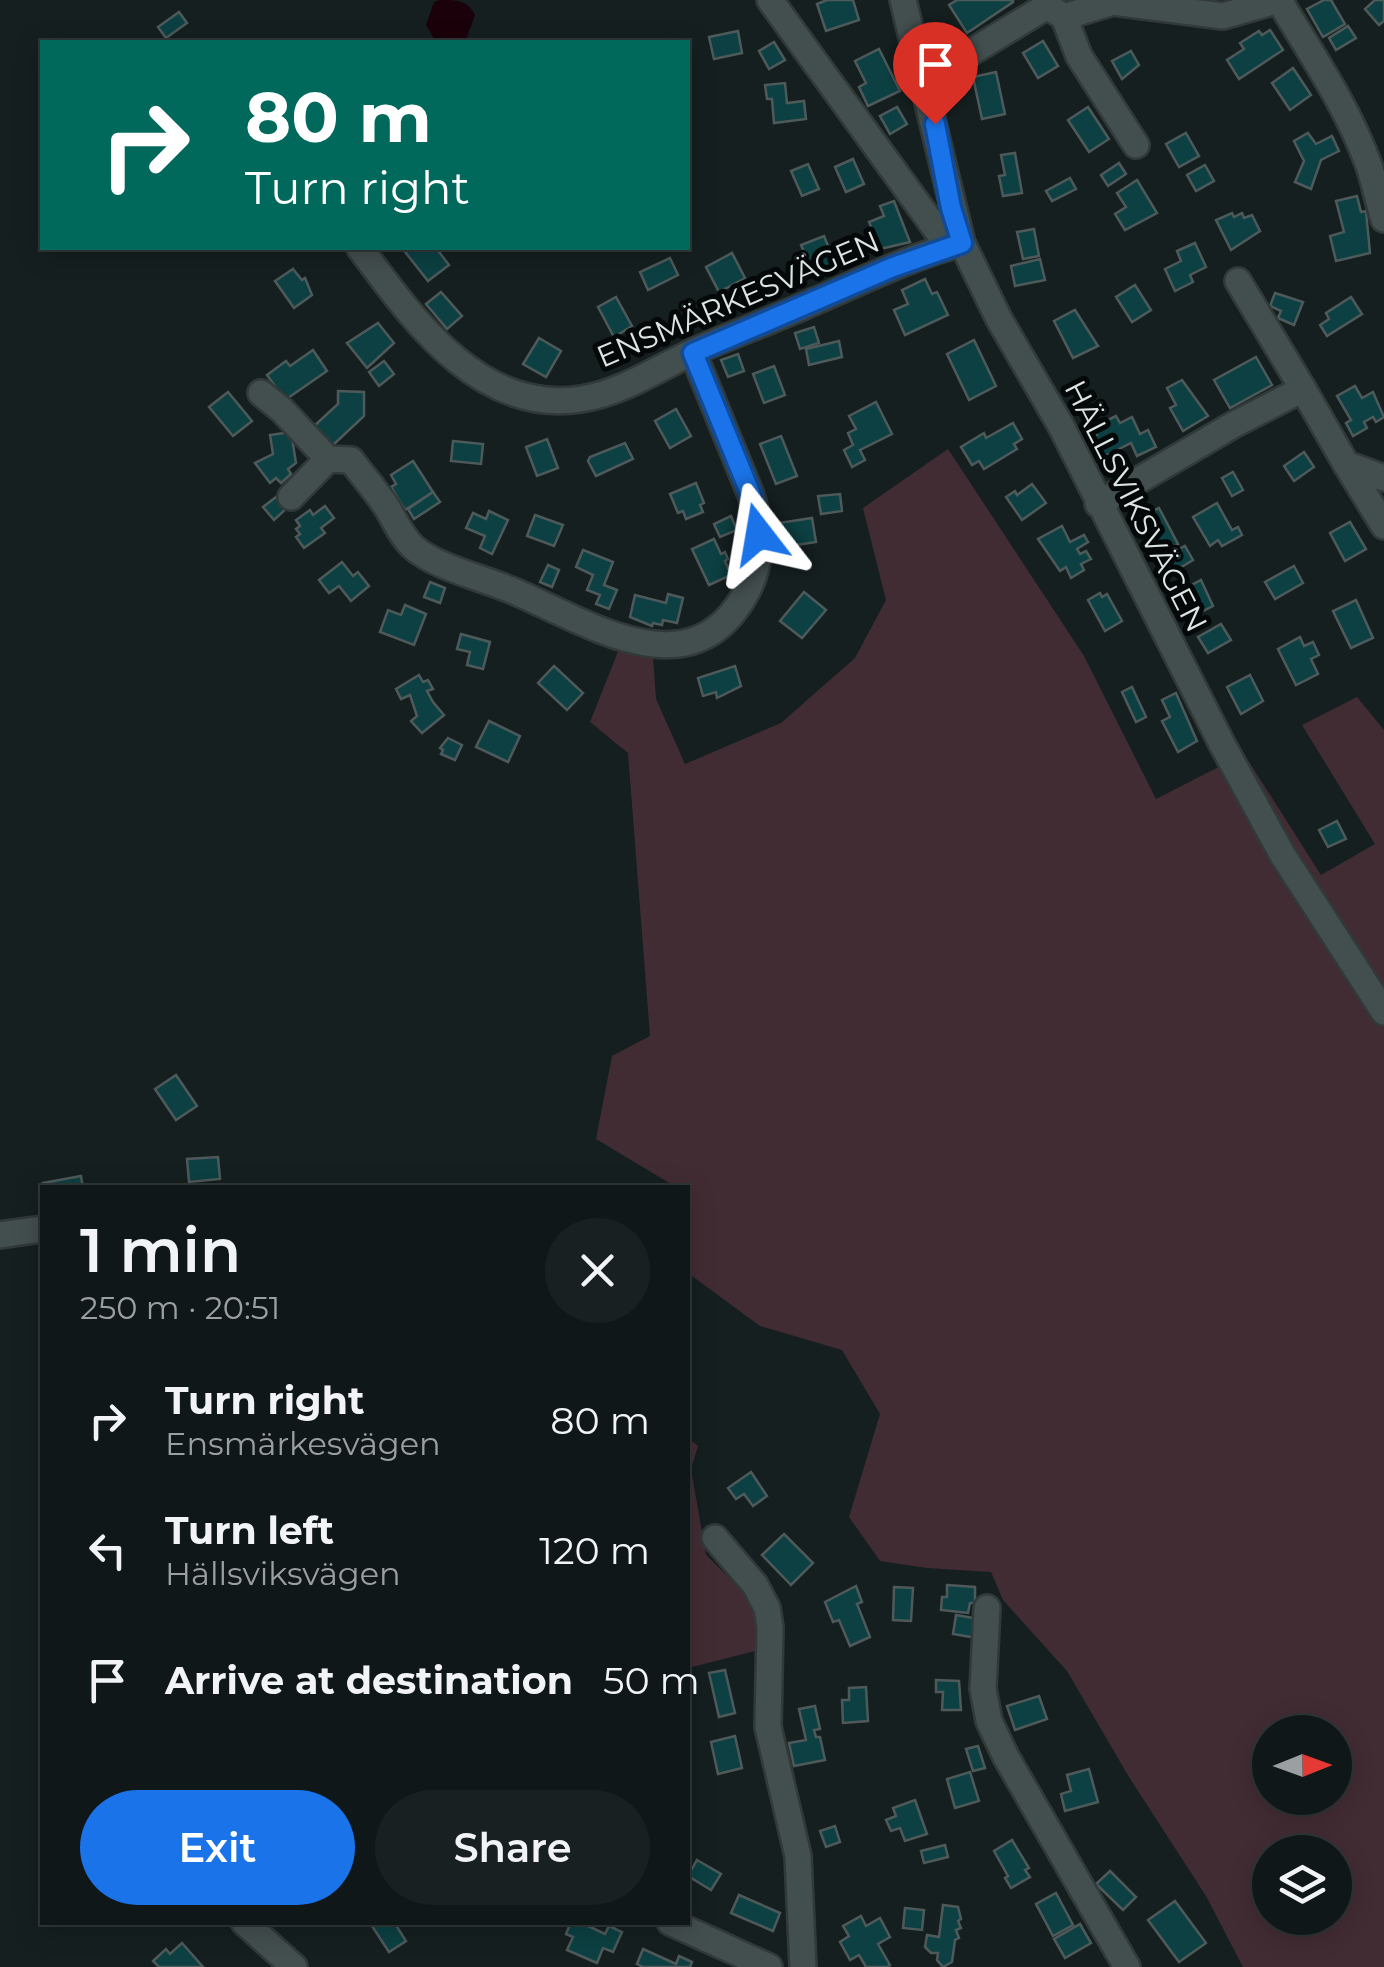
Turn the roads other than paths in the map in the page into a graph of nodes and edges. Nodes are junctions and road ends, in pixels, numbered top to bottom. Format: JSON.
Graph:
{"nodes":[{"id":1,"x":770,"y":0,"type":"edge"},
{"id":2,"x":902,"y":0,"type":"edge"},
{"id":3,"x":1280,"y":0,"type":"edge"},
{"id":4,"x":1138,"y":3,"type":"edge"},
{"id":5,"x":1064,"y":17,"type":"junction"},
{"id":6,"x":924,"y":81,"type":"junction"},
{"id":7,"x":1136,"y":145,"type":"dead end"},
{"id":8,"x":1384,"y":219,"type":"edge"},
{"id":9,"x":955,"y":245,"type":"junction"},
{"id":10,"x":362,"y":250,"type":"edge"},
{"id":11,"x":1238,"y":281,"type":"dead end"},
{"id":12,"x":693,"y":353,"type":"junction"},
{"id":13,"x":1303,"y":389,"type":"junction"},
{"id":14,"x":261,"y":393,"type":"dead end"},
{"id":15,"x":328,"y":460,"type":"junction"},
{"id":16,"x":1346,"y":464,"type":"junction"},
{"id":17,"x":1384,"y":478,"type":"edge"},
{"id":18,"x":291,"y":498,"type":"dead end"},
{"id":19,"x":1098,"y":504,"type":"junction"},
{"id":20,"x":1384,"y":526,"type":"edge"},
{"id":21,"x":1384,"y":1012,"type":"edge"},
{"id":22,"x":40,"y":1228,"type":"edge"},
{"id":23,"x":0,"y":1235,"type":"edge"},
{"id":24,"x":715,"y":1538,"type":"dead end"},
{"id":25,"x":987,"y":1608,"type":"dead end"},
{"id":26,"x":247,"y":1925,"type":"edge"},
{"id":27,"x":677,"y":1925,"type":"edge"},
{"id":28,"x":294,"y":1967,"type":"edge"},
{"id":29,"x":769,"y":1967,"type":"edge"},
{"id":30,"x":803,"y":1967,"type":"edge"},
{"id":31,"x":1127,"y":1967,"type":"edge"}],
"edges":[{"from":1,"to":9,"type":"street"},
{"from":2,"to":6,"type":"street","name":"HÄLLSVIKSVÄGEN"},
{"from":3,"to":4,"type":"street"},
{"from":3,"to":8,"type":"street"},
{"from":4,"to":5,"type":"street"},
{"from":5,"to":6,"type":"street"},
{"from":5,"to":7,"type":"street"},
{"from":6,"to":9,"type":"street","name":"HÄLLSVIKSVÄGEN"},
{"from":9,"to":12,"type":"street","name":"ENSMÄRKESVÄGEN"},
{"from":9,"to":19,"type":"street","name":"HÄLLSVIKSVÄGEN"},
{"from":10,"to":12,"type":"street","name":"ENSMÄRKESVÄGEN"},
{"from":11,"to":13,"type":"street"},
{"from":12,"to":15,"type":"street"},
{"from":13,"to":16,"type":"street"},
{"from":13,"to":19,"type":"street"},
{"from":14,"to":15,"type":"street"},
{"from":15,"to":18,"type":"street"},
{"from":16,"to":17,"type":"street"},
{"from":16,"to":20,"type":"street"},
{"from":19,"to":21,"type":"street","name":"HÄLLSVIKSVÄGEN"},
{"from":22,"to":23,"type":"street"},
{"from":24,"to":30,"type":"street"},
{"from":25,"to":31,"type":"street"},
{"from":26,"to":28,"type":"street"},
{"from":27,"to":29,"type":"street"}]}
